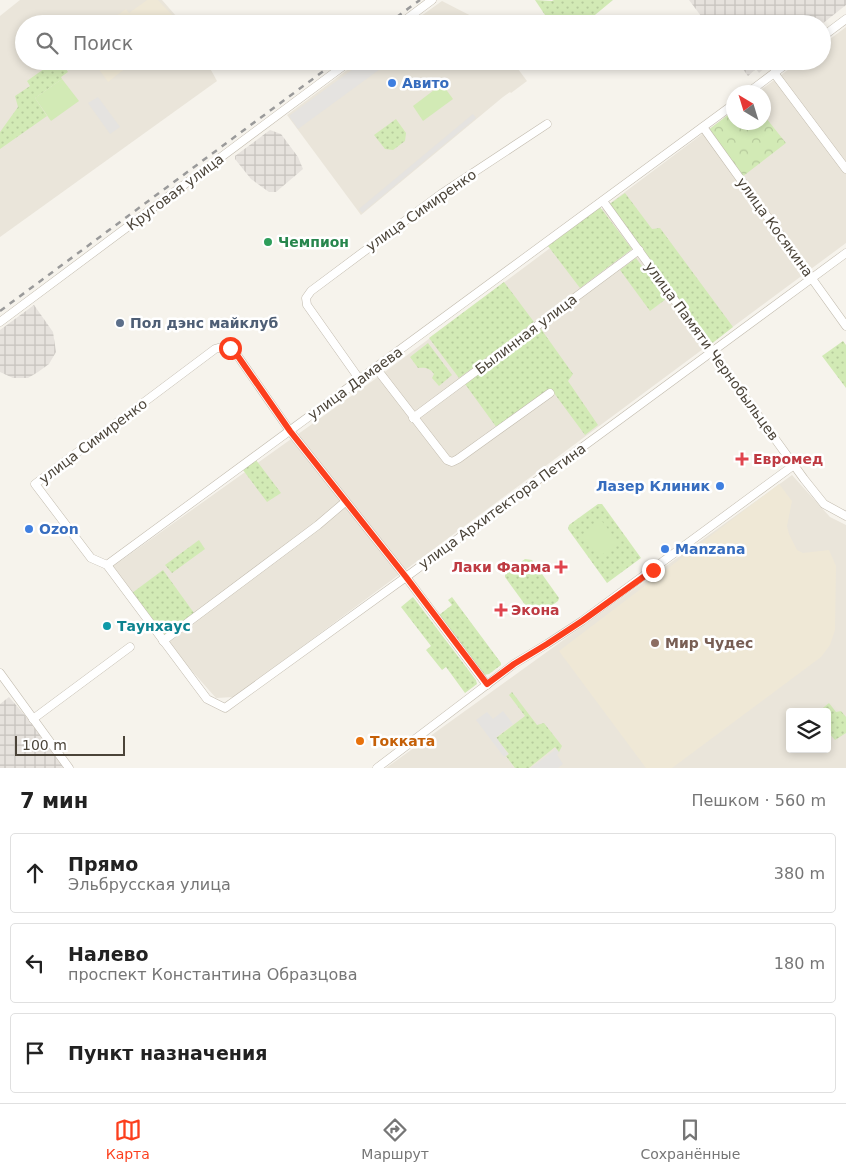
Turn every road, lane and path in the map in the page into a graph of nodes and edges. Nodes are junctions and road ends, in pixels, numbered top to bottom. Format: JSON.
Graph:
{"nodes":[{"id":1,"x":432,"y":0,"type":"edge"},
{"id":2,"x":412,"y":15,"type":"edge"},
{"id":3,"x":846,"y":19,"type":"edge"},
{"id":4,"x":831,"y":30,"type":"edge"},
{"id":5,"x":338,"y":70,"type":"edge"},
{"id":6,"x":779,"y":70,"type":"edge"},
{"id":7,"x":774,"y":74,"type":"junction"},
{"id":8,"x":759,"y":85,"type":"edge"},
{"id":9,"x":726,"y":110,"type":"edge"},
{"id":10,"x":547,"y":124,"type":"dead end"},
{"id":11,"x":703,"y":128,"type":"junction"},
{"id":12,"x":846,"y":169,"type":"edge"},
{"id":13,"x":603,"y":201,"type":"junction"},
{"id":14,"x":639,"y":250,"type":"junction"},
{"id":15,"x":846,"y":253,"type":"edge"},
{"id":16,"x":812,"y":279,"type":"junction"},
{"id":17,"x":0,"y":322,"type":"edge"},
{"id":18,"x":846,"y":326,"type":"edge"},
{"id":19,"x":712,"y":351,"type":"junction"},
{"id":20,"x":376,"y":368,"type":"junction"},
{"id":21,"x":360,"y":380,"type":"junction"},
{"id":22,"x":550,"y":393,"type":"dead end"},
{"id":23,"x":413,"y":418,"type":"junction"},
{"id":24,"x":290,"y":431,"type":"junction"},
{"id":25,"x":794,"y":465,"type":"junction"},
{"id":26,"x":345,"y":502,"type":"junction"},
{"id":27,"x":846,"y":516,"type":"edge"},
{"id":28,"x":107,"y":565,"type":"junction"},
{"id":29,"x":406,"y":577,"type":"junction"},
{"id":30,"x":163,"y":640,"type":"junction"},
{"id":31,"x":130,"y":647,"type":"dead end"},
{"id":32,"x":0,"y":674,"type":"edge"},
{"id":33,"x":487,"y":684,"type":"junction"},
{"id":34,"x":33,"y":719,"type":"junction"},
{"id":35,"x":69,"y":768,"type":"edge"},
{"id":36,"x":377,"y":768,"type":"edge"}],
"edges":[{"from":1,"to":2,"type":"street"},
{"from":3,"to":4,"type":"street"},
{"from":5,"to":17,"type":"street","name":"Круговая улица"},
{"from":6,"to":7,"type":"street"},
{"from":7,"to":8,"type":"street"},
{"from":7,"to":12,"type":"street"},
{"from":9,"to":11,"type":"street","name":"улица Дамаева"},
{"from":10,"to":21,"type":"street","name":"улица Симиренко"},
{"from":11,"to":13,"type":"street","name":"улица Дамаева"},
{"from":11,"to":16,"type":"street","name":"улица Косякина"},
{"from":13,"to":14,"type":"street","name":"улица Памяти Чернобыльцев"},
{"from":13,"to":20,"type":"street","name":"улица Дамаева"},
{"from":14,"to":19,"type":"street","name":"улица Памяти Чернобыльцев"},
{"from":14,"to":23,"type":"street","name":"Былинная улица"},
{"from":15,"to":16,"type":"street","name":"улица Архитектора Петина"},
{"from":16,"to":18,"type":"street","name":"улица Косякина"},
{"from":16,"to":19,"type":"street","name":"улица Архитектора Петина"},
{"from":19,"to":25,"type":"street","name":"улица Памяти Чернобыльцев"},
{"from":19,"to":29,"type":"street","name":"улица Архитектора Петина"},
{"from":20,"to":21,"type":"street","name":"улица Дамаева"},
{"from":20,"to":23,"type":"street"},
{"from":21,"to":24,"type":"street","name":"улица Дамаева"},
{"from":22,"to":23,"type":"street"},
{"from":24,"to":26,"type":"street"},
{"from":24,"to":28,"type":"street","name":"улица Дамаева"},
{"from":24,"to":28,"type":"street","name":"улица Симиренко"},
{"from":25,"to":27,"type":"street","name":"улица Памяти Чернобыльцев"},
{"from":25,"to":33,"type":"street"},
{"from":26,"to":29,"type":"street"},
{"from":26,"to":30,"type":"street"},
{"from":28,"to":30,"type":"street"},
{"from":29,"to":30,"type":"street","name":"улица Архитектора Петина"},
{"from":29,"to":33,"type":"street"},
{"from":31,"to":34,"type":"street"},
{"from":32,"to":34,"type":"street"},
{"from":33,"to":36,"type":"street"},
{"from":34,"to":35,"type":"street"}]}
